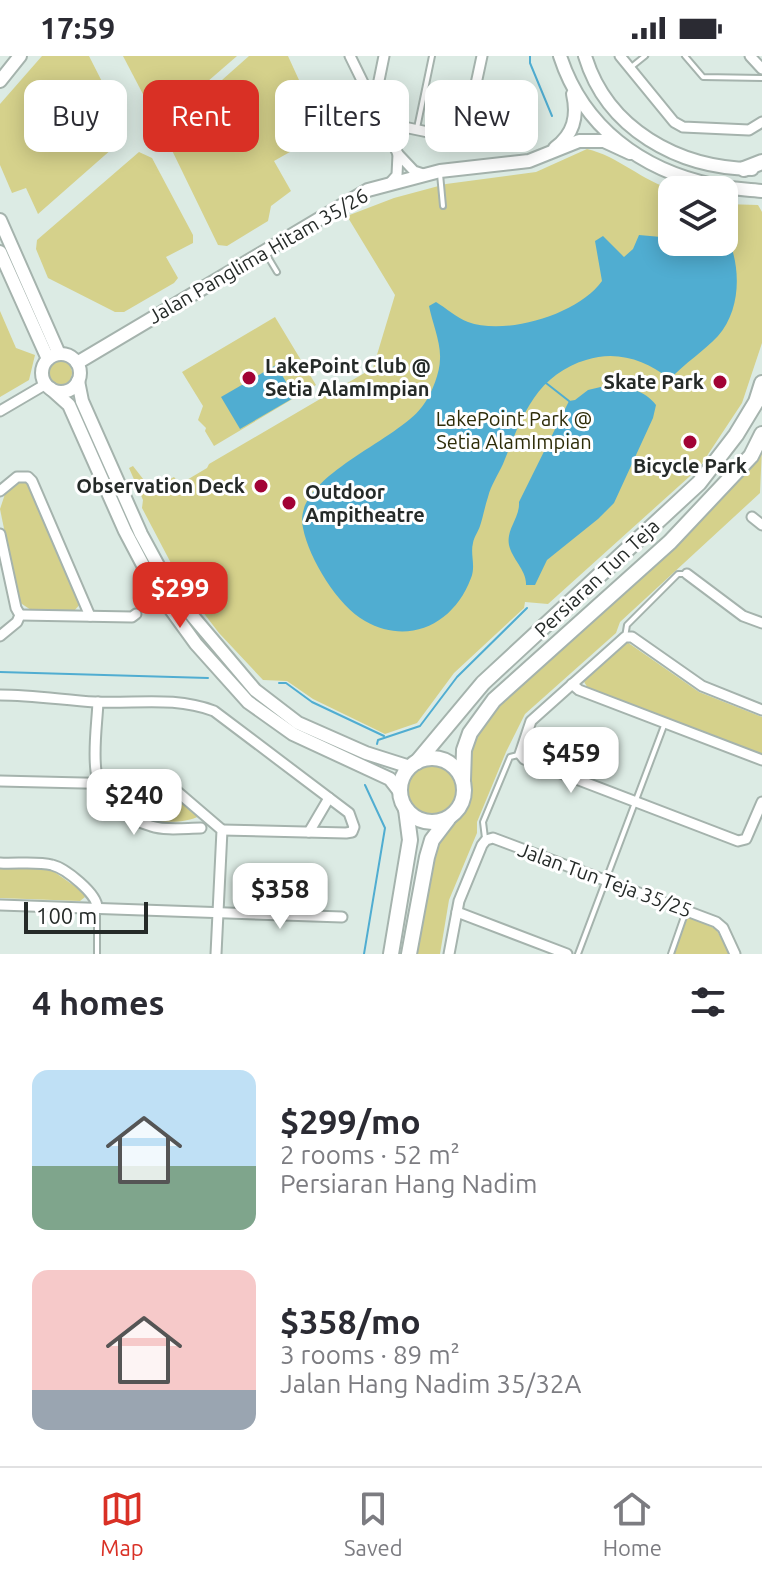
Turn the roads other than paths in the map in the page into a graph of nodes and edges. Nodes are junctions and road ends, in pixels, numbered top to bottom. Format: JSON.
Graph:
{"nodes":[{"id":1,"x":20,"y":56,"type":"edge"},
{"id":2,"x":350,"y":56,"type":"edge"},
{"id":3,"x":384,"y":56,"type":"edge"},
{"id":4,"x":432,"y":56,"type":"edge"},
{"id":5,"x":482,"y":56,"type":"edge"},
{"id":6,"x":560,"y":56,"type":"edge"},
{"id":7,"x":585,"y":56,"type":"edge"},
{"id":8,"x":620,"y":56,"type":"edge"},
{"id":9,"x":645,"y":56,"type":"edge"},
{"id":10,"x":685,"y":56,"type":"edge"},
{"id":11,"x":750,"y":56,"type":"edge"},
{"id":12,"x":630,"y":68,"type":"junction"},
{"id":13,"x":762,"y":69,"type":"edge"},
{"id":14,"x":762,"y":78,"type":"edge"},
{"id":15,"x":362,"y":80,"type":"edge"},
{"id":16,"x":379,"y":80,"type":"edge"},
{"id":17,"x":0,"y":81,"type":"edge"},
{"id":18,"x":570,"y":82,"type":"junction"},
{"id":19,"x":762,"y":122,"type":"edge"},
{"id":20,"x":409,"y":128,"type":"edge"},
{"id":21,"x":417,"y":129,"type":"junction"},
{"id":22,"x":630,"y":153,"type":"junction"},
{"id":23,"x":398,"y":154,"type":"joint"},
{"id":24,"x":543,"y":156,"type":"junction"},
{"id":25,"x":762,"y":162,"type":"edge"},
{"id":26,"x":744,"y":169,"type":"junction"},
{"id":27,"x":762,"y":169,"type":"edge"},
{"id":28,"x":440,"y":171,"type":"junction"},
{"id":29,"x":426,"y":175,"type":"junction"},
{"id":30,"x":389,"y":184,"type":"junction"},
{"id":31,"x":762,"y":191,"type":"edge"},
{"id":32,"x":443,"y":206,"type":"dead end"},
{"id":33,"x":0,"y":220,"type":"edge"},
{"id":34,"x":264,"y":250,"type":"junction"},
{"id":35,"x":0,"y":252,"type":"edge"},
{"id":36,"x":277,"y":272,"type":"dead end"},
{"id":37,"x":54,"y":356,"type":"junction"},
{"id":38,"x":77,"y":363,"type":"junction"},
{"id":39,"x":78,"y":381,"type":"junction"},
{"id":40,"x":762,"y":383,"type":"edge"},
{"id":41,"x":48,"y":386,"type":"junction"},
{"id":42,"x":0,"y":411,"type":"edge"},
{"id":43,"x":762,"y":434,"type":"edge"},
{"id":44,"x":0,"y":491,"type":"edge"},
{"id":45,"x":752,"y":517,"type":"dead end"},
{"id":46,"x":762,"y":525,"type":"edge"},
{"id":47,"x":0,"y":534,"type":"edge"},
{"id":48,"x":687,"y":574,"type":"joint"},
{"id":49,"x":136,"y":614,"type":"dead end"},
{"id":50,"x":20,"y":615,"type":"junction"},
{"id":51,"x":90,"y":616,"type":"junction"},
{"id":52,"x":762,"y":623,"type":"edge"},
{"id":53,"x":0,"y":636,"type":"edge"},
{"id":54,"x":625,"y":637,"type":"junction"},
{"id":55,"x":572,"y":684,"type":"junction"},
{"id":56,"x":0,"y":695,"type":"edge"},
{"id":57,"x":98,"y":702,"type":"junction"},
{"id":58,"x":762,"y":710,"type":"edge"},
{"id":59,"x":665,"y":723,"type":"junction"},
{"id":60,"x":520,"y":754,"type":"junction"},
{"id":61,"x":762,"y":760,"type":"edge"},
{"id":62,"x":413,"y":764,"type":"junction"},
{"id":63,"x":463,"y":780,"type":"junction"},
{"id":64,"x":0,"y":781,"type":"edge"},
{"id":65,"x":100,"y":784,"type":"junction"},
{"id":66,"x":400,"y":792,"type":"junction"},
{"id":67,"x":329,"y":798,"type":"junction"},
{"id":68,"x":636,"y":802,"type":"junction"},
{"id":69,"x":762,"y":802,"type":"edge"},
{"id":70,"x":406,"y":809,"type":"junction"},
{"id":71,"x":448,"y":818,"type":"junction"},
{"id":72,"x":201,"y":828,"type":"dead end"},
{"id":73,"x":222,"y":830,"type":"junction"},
{"id":74,"x":309,"y":832,"type":"junction"},
{"id":75,"x":486,"y":840,"type":"junction"},
{"id":76,"x":0,"y":863,"type":"edge"},
{"id":77,"x":606,"y":881,"type":"junction"},
{"id":78,"x":0,"y":905,"type":"edge"},
{"id":79,"x":97,"y":908,"type":"junction"},
{"id":80,"x":686,"y":911,"type":"junction"},
{"id":81,"x":218,"y":912,"type":"junction"},
{"id":82,"x":457,"y":912,"type":"junction"},
{"id":83,"x":342,"y":917,"type":"dead end"},
{"id":84,"x":97,"y":954,"type":"edge"},
{"id":85,"x":216,"y":954,"type":"edge"},
{"id":86,"x":391,"y":954,"type":"edge"},
{"id":87,"x":409,"y":954,"type":"edge"},
{"id":88,"x":449,"y":954,"type":"edge"},
{"id":89,"x":567,"y":954,"type":"edge"},
{"id":90,"x":578,"y":954,"type":"edge"},
{"id":91,"x":671,"y":954,"type":"edge"},
{"id":92,"x":735,"y":954,"type":"edge"}],
"edges":[{"from":1,"to":17,"type":"street"},
{"from":2,"to":15,"type":"street"},
{"from":3,"to":16,"type":"street"},
{"from":4,"to":21,"type":"lane"},
{"from":5,"to":21,"type":"street"},
{"from":6,"to":18,"type":"street"},
{"from":7,"to":26,"type":"street"},
{"from":8,"to":12,"type":"street"},
{"from":9,"to":12,"type":"lane"},
{"from":10,"to":14,"type":"lane"},
{"from":11,"to":13,"type":"street"},
{"from":12,"to":19,"type":"street"},
{"from":18,"to":22,"type":"street"},
{"from":18,"to":24,"type":"street"},
{"from":20,"to":21,"type":"street"},
{"from":22,"to":24,"type":"street","name":"Jalan Panglima Hitam 35/26"},
{"from":22,"to":31,"type":"street"},
{"from":23,"to":29,"type":"street"},
{"from":23,"to":30,"type":"street"},
{"from":24,"to":28,"type":"street","name":"Jalan Panglima Hitam 35/26"},
{"from":25,"to":26,"type":"main road"},
{"from":26,"to":27,"type":"street"},
{"from":28,"to":29,"type":"street","name":"Jalan Panglima Hitam 35/26"},
{"from":28,"to":32,"type":"lane"},
{"from":29,"to":30,"type":"street","name":"Jalan Panglima Hitam 35/26"},
{"from":30,"to":34,"type":"street","name":"Jalan Panglima Hitam 35/26"},
{"from":33,"to":37,"type":"street"},
{"from":34,"to":36,"type":"lane"},
{"from":34,"to":38,"type":"street","name":"Jalan Panglima Hitam 35/26"},
{"from":35,"to":37,"type":"street"},
{"from":37,"to":38,"type":"street"},
{"from":37,"to":41,"type":"street"},
{"from":38,"to":39,"type":"street"},
{"from":39,"to":41,"type":"street"},
{"from":39,"to":62,"type":"street"},
{"from":40,"to":62,"type":"main road","name":"Persiaran Tun Teja"},
{"from":41,"to":42,"type":"street"},
{"from":41,"to":66,"type":"street"},
{"from":43,"to":63,"type":"main road","name":"Persiaran Tun Teja"},
{"from":44,"to":51,"type":"street"},
{"from":45,"to":46,"type":"street"},
{"from":47,"to":50,"type":"street"},
{"from":48,"to":52,"type":"street"},
{"from":48,"to":54,"type":"lane"},
{"from":49,"to":51,"type":"street"},
{"from":50,"to":51,"type":"street"},
{"from":50,"to":53,"type":"street"},
{"from":54,"to":55,"type":"street"},
{"from":54,"to":58,"type":"street"},
{"from":55,"to":59,"type":"street"},
{"from":55,"to":60,"type":"street"},
{"from":56,"to":57,"type":"street"},
{"from":57,"to":65,"type":"street"},
{"from":57,"to":67,"type":"street"},
{"from":59,"to":61,"type":"street"},
{"from":59,"to":68,"type":"lane"},
{"from":60,"to":68,"type":"street"},
{"from":60,"to":75,"type":"lane"},
{"from":62,"to":63,"type":"main road"},
{"from":62,"to":66,"type":"main road"},
{"from":63,"to":71,"type":"main road"},
{"from":64,"to":65,"type":"street"},
{"from":65,"to":72,"type":"street"},
{"from":65,"to":73,"type":"street"},
{"from":66,"to":70,"type":"main road"},
{"from":67,"to":74,"type":"street"},
{"from":67,"to":74,"type":"street"},
{"from":68,"to":69,"type":"street"},
{"from":68,"to":77,"type":"lane"},
{"from":70,"to":71,"type":"main road"},
{"from":70,"to":86,"type":"main road"},
{"from":71,"to":87,"type":"main road"},
{"from":73,"to":74,"type":"street"},
{"from":73,"to":81,"type":"street"},
{"from":75,"to":77,"type":"street","name":"Jalan Tun Teja 35/25"},
{"from":75,"to":82,"type":"street"},
{"from":76,"to":79,"type":"street"},
{"from":77,"to":80,"type":"street","name":"Jalan Tun Teja 35/25"},
{"from":77,"to":90,"type":"lane"},
{"from":78,"to":79,"type":"street"},
{"from":79,"to":81,"type":"street"},
{"from":79,"to":84,"type":"lane"},
{"from":80,"to":91,"type":"lane"},
{"from":80,"to":92,"type":"street","name":"Jalan Tun Teja 35/25"},
{"from":81,"to":83,"type":"street"},
{"from":81,"to":85,"type":"street"},
{"from":82,"to":88,"type":"street"},
{"from":82,"to":89,"type":"street"}]}
